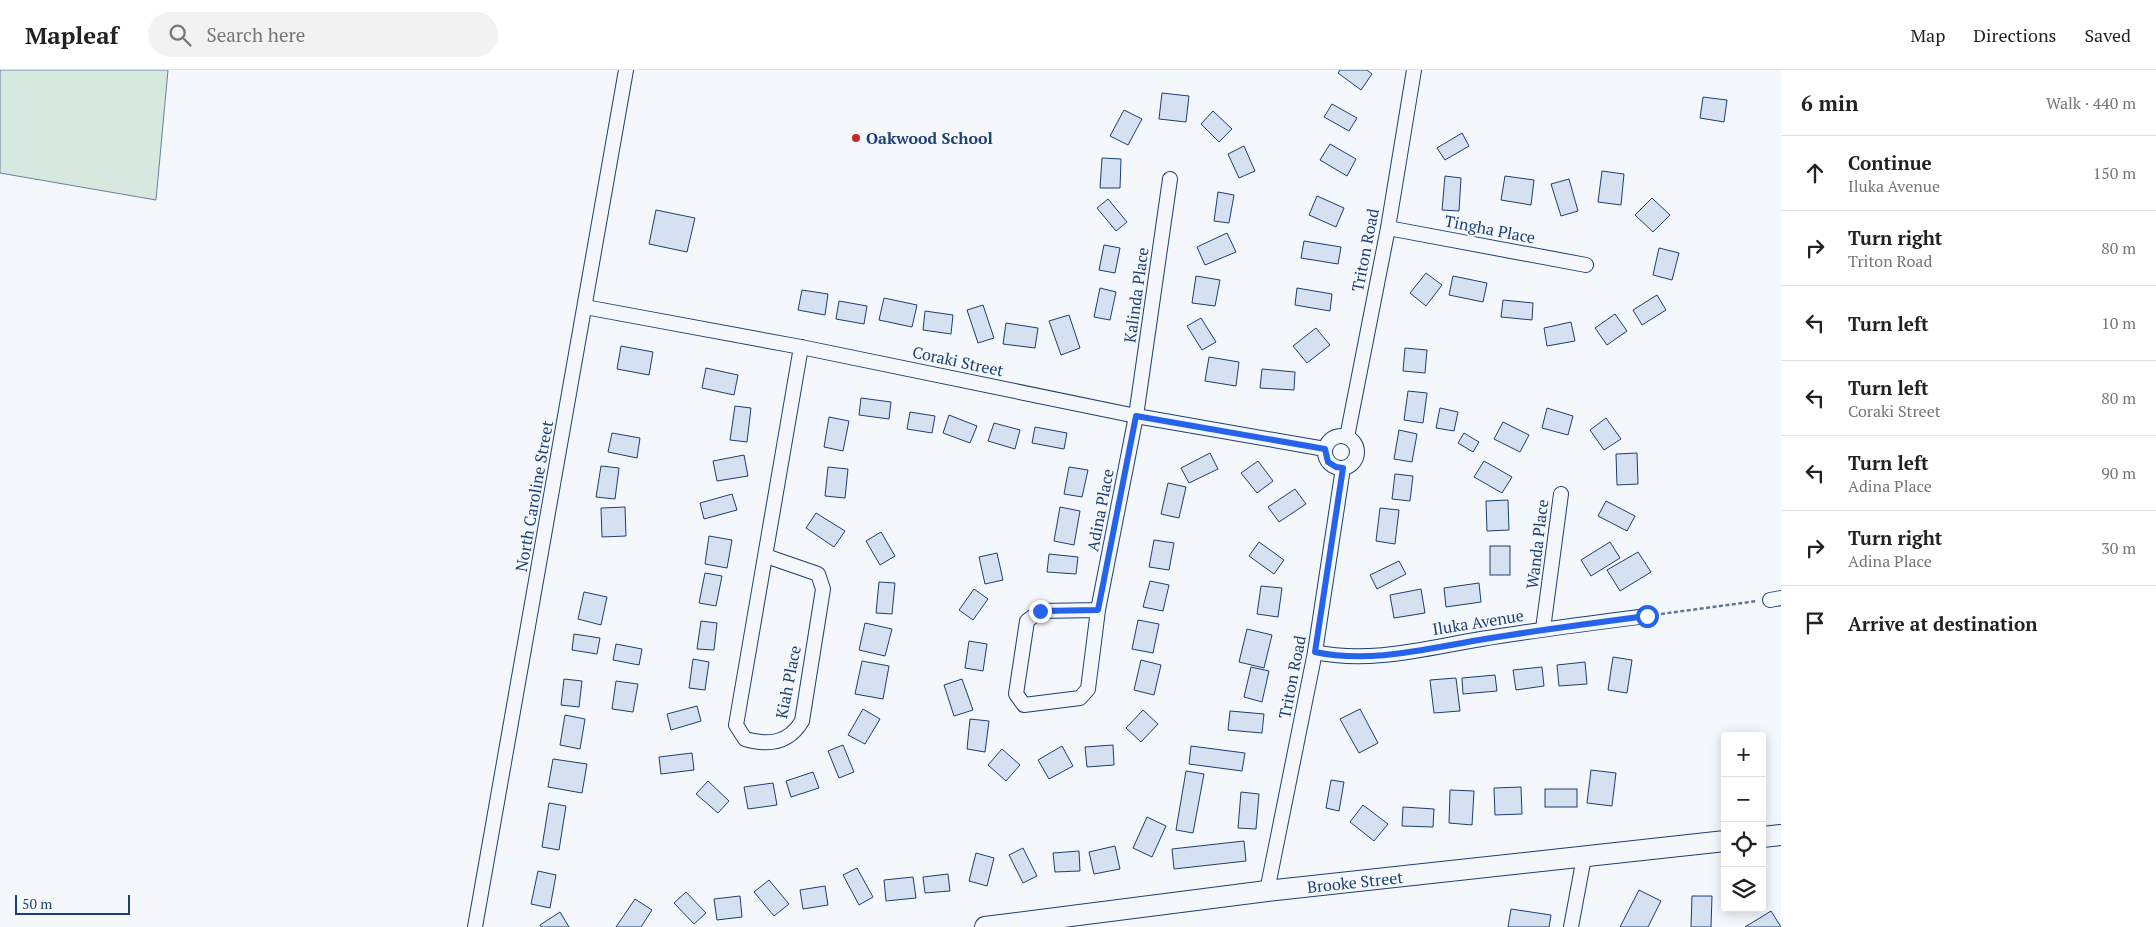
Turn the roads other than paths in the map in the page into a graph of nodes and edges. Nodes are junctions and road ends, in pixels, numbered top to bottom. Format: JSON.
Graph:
{"nodes":[{"id":1,"x":626,"y":70,"type":"edge"},
{"id":2,"x":1414,"y":70,"type":"edge"},
{"id":3,"x":1170,"y":179,"type":"dead end"},
{"id":4,"x":1388,"y":228,"type":"junction"},
{"id":5,"x":1586,"y":265,"type":"dead end"},
{"id":6,"x":585,"y":307,"type":"junction"},
{"id":7,"x":801,"y":347,"type":"junction"},
{"id":8,"x":1136,"y":416,"type":"junction"},
{"id":9,"x":1347,"y":437,"type":"junction"},
{"id":10,"x":1325,"y":449,"type":"junction"},
{"id":11,"x":1343,"y":468,"type":"junction"},
{"id":12,"x":1561,"y":494,"type":"dead end"},
{"id":13,"x":766,"y":556,"type":"junction"},
{"id":14,"x":1098,"y":610,"type":"junction"},
{"id":15,"x":1647,"y":616,"type":"road end"},
{"id":16,"x":1543,"y":629,"type":"junction"},
{"id":17,"x":1315,"y":652,"type":"junction"},
{"id":18,"x":1781,"y":835,"type":"edge"},
{"id":19,"x":1766,"y":837,"type":"edge"},
{"id":20,"x":1721,"y":841,"type":"edge"},
{"id":21,"x":1584,"y":857,"type":"junction"},
{"id":22,"x":1267,"y":891,"type":"junction"},
{"id":23,"x":475,"y":927,"type":"edge"},
{"id":24,"x":985,"y":927,"type":"edge"},
{"id":25,"x":1572,"y":927,"type":"edge"}],
"edges":[{"from":1,"to":6,"type":"street","name":"North Caroline Street"},
{"from":2,"to":4,"type":"street","name":"Triton Road"},
{"from":3,"to":8,"type":"street","name":"Kalinda Place"},
{"from":4,"to":5,"type":"street","name":"Tingha Place"},
{"from":4,"to":9,"type":"street","name":"Triton Road"},
{"from":6,"to":7,"type":"street","name":"Coraki Street"},
{"from":6,"to":23,"type":"street","name":"North Caroline Street"},
{"from":7,"to":8,"type":"street","name":"Coraki Street"},
{"from":7,"to":13,"type":"street","name":"Kiah Place"},
{"from":8,"to":10,"type":"street","name":"Coraki Street"},
{"from":8,"to":14,"type":"street","name":"Adina Place"},
{"from":9,"to":10,"type":"street"},
{"from":9,"to":11,"type":"street"},
{"from":10,"to":11,"type":"street"},
{"from":11,"to":17,"type":"street","name":"Triton Road"},
{"from":12,"to":16,"type":"street","name":"Wanda Place"},
{"from":13,"to":13,"type":"street","name":"Kiah Place"},
{"from":14,"to":14,"type":"street","name":"Adina Place"},
{"from":15,"to":16,"type":"street","name":"Iluka Avenue"},
{"from":16,"to":17,"type":"street","name":"Iluka Avenue"},
{"from":17,"to":22,"type":"street","name":"Triton Road"},
{"from":18,"to":19,"type":"street"},
{"from":20,"to":21,"type":"street","name":"Brooke Street"},
{"from":21,"to":22,"type":"street","name":"Brooke Street"},
{"from":21,"to":25,"type":"street"},
{"from":22,"to":24,"type":"street","name":"Brooke Street"}]}
